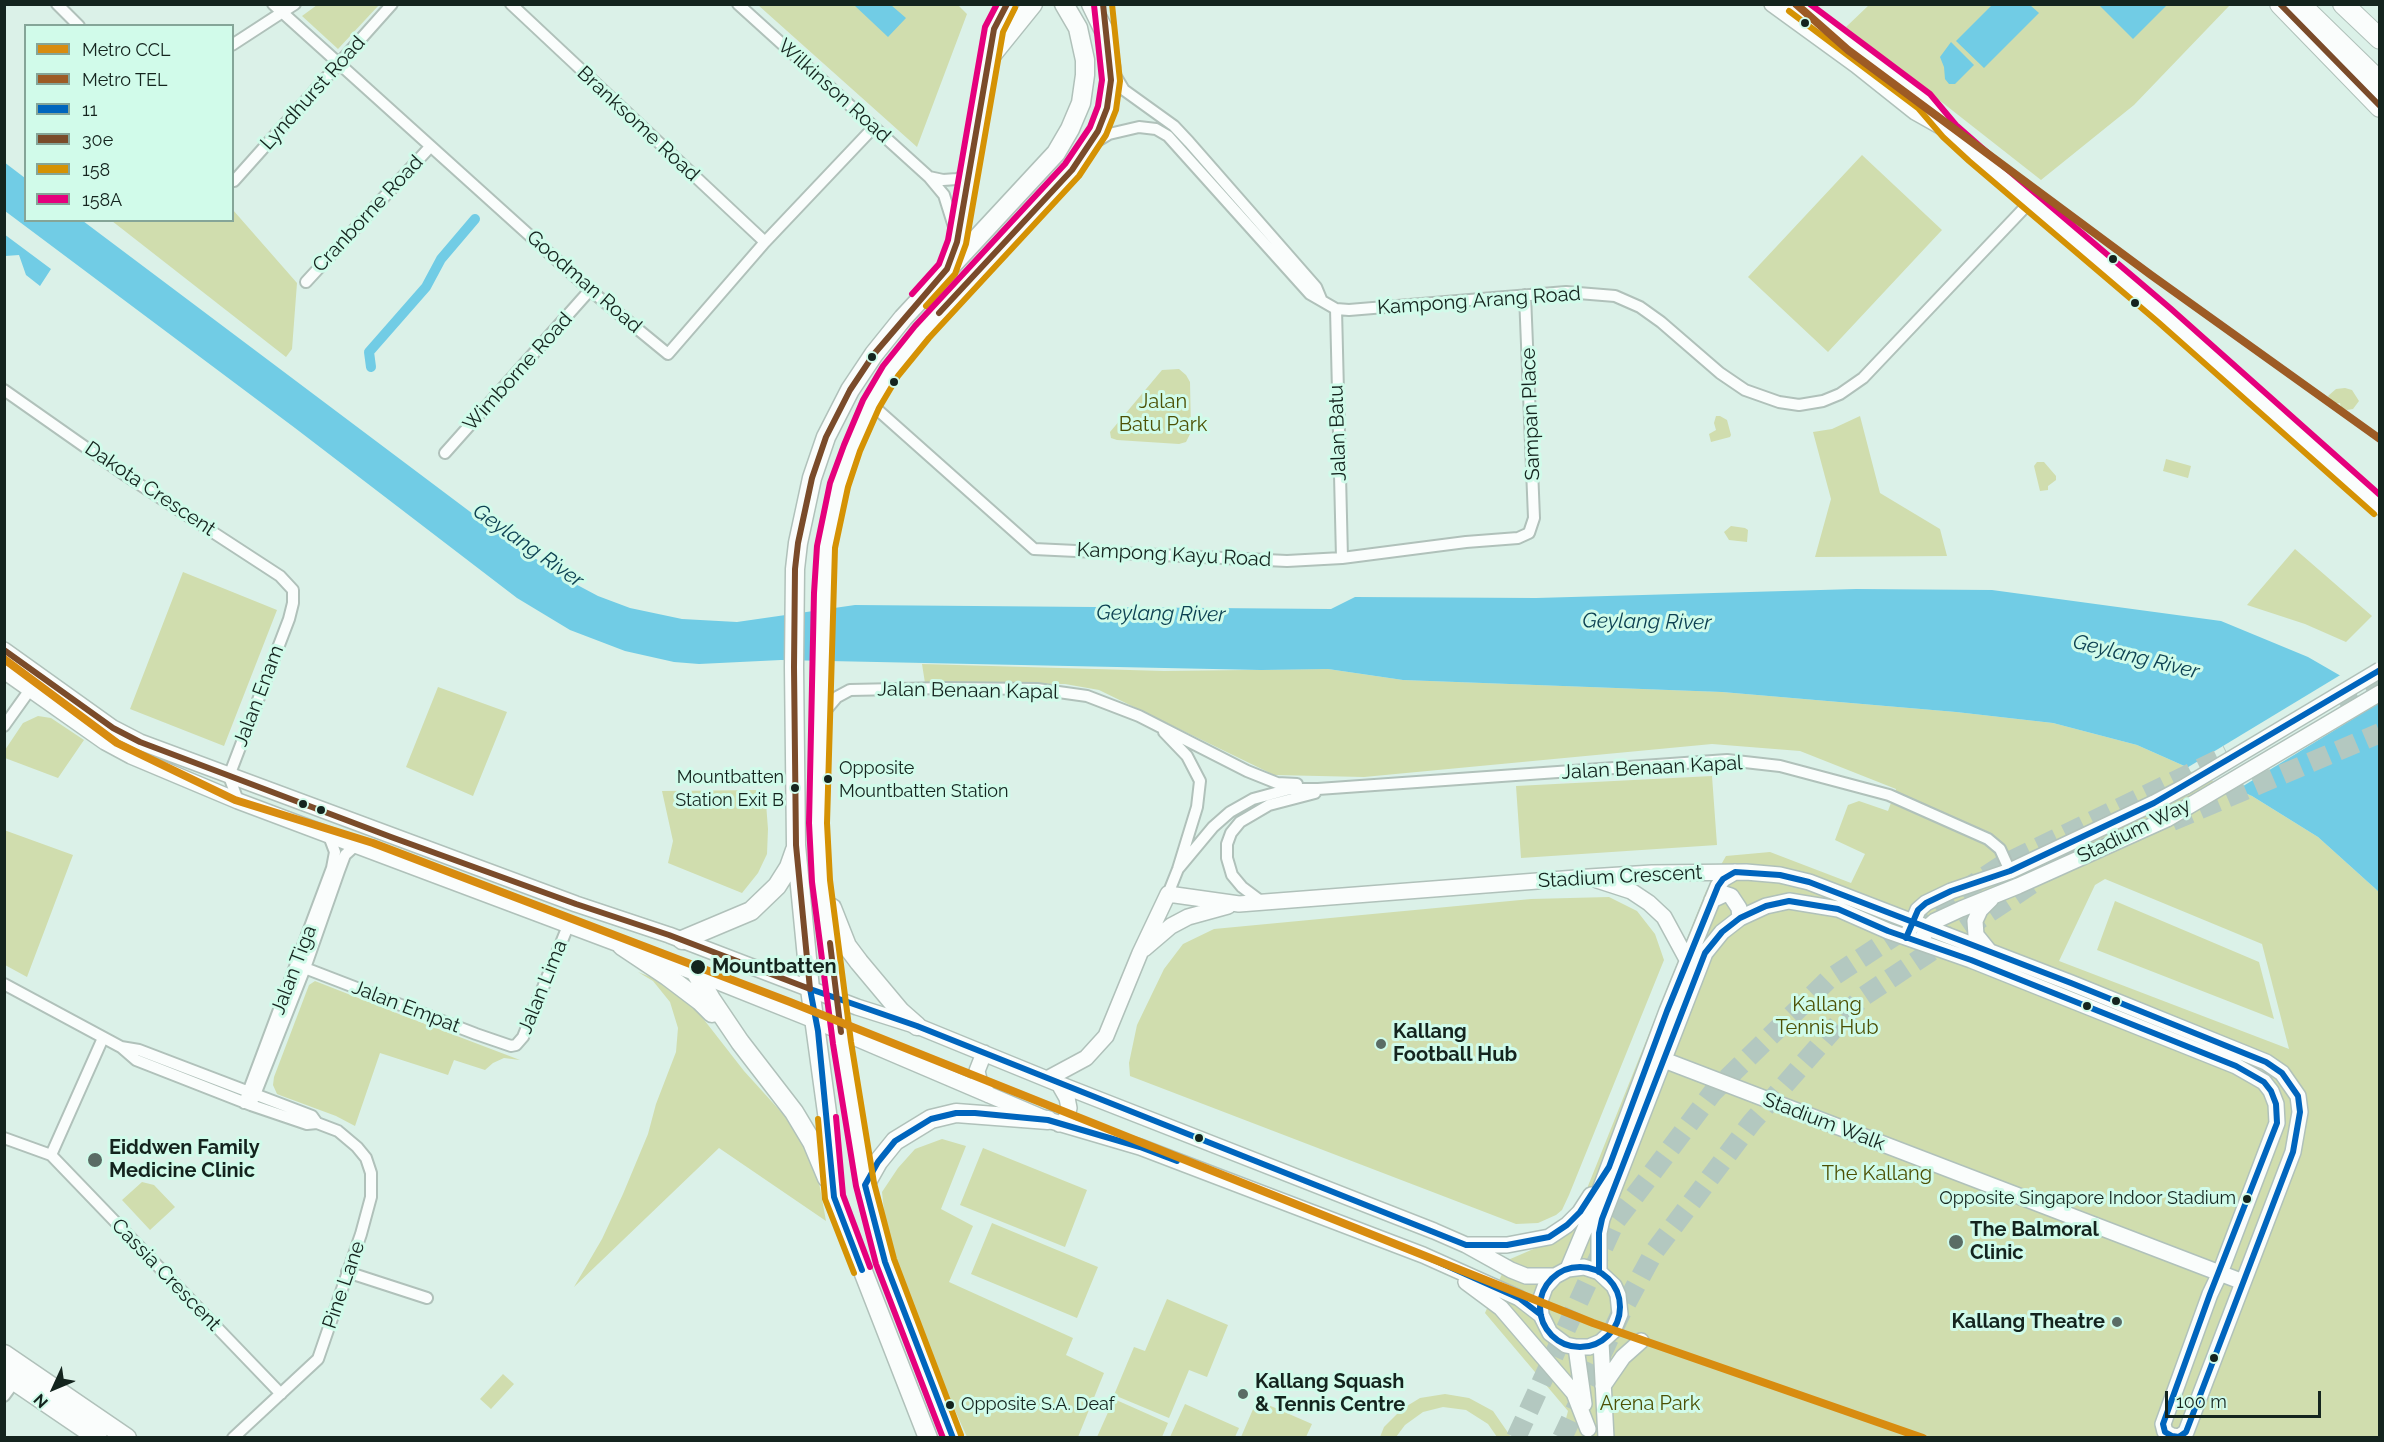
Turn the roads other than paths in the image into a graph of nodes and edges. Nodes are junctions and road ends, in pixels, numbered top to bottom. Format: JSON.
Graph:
{"nodes":[{"id":1,"x":57,"y":4,"type":"edge"},
{"id":2,"x":273,"y":4,"type":"edge"},
{"id":3,"x":295,"y":4,"type":"edge"},
{"id":4,"x":392,"y":4,"type":"edge"},
{"id":5,"x":511,"y":4,"type":"edge"},
{"id":6,"x":738,"y":4,"type":"edge"},
{"id":7,"x":1007,"y":4,"type":"edge"},
{"id":8,"x":1034,"y":4,"type":"edge"},
{"id":9,"x":1064,"y":4,"type":"edge"},
{"id":10,"x":1091,"y":4,"type":"edge"},
{"id":11,"x":1103,"y":4,"type":"edge"},
{"id":12,"x":1772,"y":4,"type":"edge"},
{"id":13,"x":1794,"y":4,"type":"edge"},
{"id":14,"x":2280,"y":4,"type":"edge"},
{"id":15,"x":2300,"y":4,"type":"edge"},
{"id":16,"x":2343,"y":4,"type":"edge"},
{"id":17,"x":282,"y":13,"type":"junction"},
{"id":18,"x":77,"y":24,"type":"edge"},
{"id":19,"x":1105,"y":33,"type":"junction"},
{"id":20,"x":2379,"y":39,"type":"edge"},
{"id":21,"x":234,"y":44,"type":"edge"},
{"id":22,"x":990,"y":57,"type":"junction"},
{"id":23,"x":339,"y":64,"type":"junction"},
{"id":24,"x":1111,"y":67,"type":"junction"},
{"id":25,"x":2379,"y":82,"type":"edge"},
{"id":26,"x":2379,"y":107,"type":"edge"},
{"id":27,"x":874,"y":127,"type":"junction"},
{"id":28,"x":1950,"y":131,"type":"junction"},
{"id":29,"x":430,"y":147,"type":"junction"},
{"id":30,"x":1089,"y":147,"type":"junction"},
{"id":31,"x":968,"y":174,"type":"junction"},
{"id":32,"x":928,"y":177,"type":"junction"},
{"id":33,"x":234,"y":181,"type":"dead end"},
{"id":34,"x":2030,"y":202,"type":"junction"},
{"id":35,"x":765,"y":242,"type":"junction"},
{"id":36,"x":957,"y":242,"type":"junction"},
{"id":37,"x":947,"y":269,"type":"junction"},
{"id":38,"x":306,"y":282,"type":"dead end"},
{"id":39,"x":590,"y":290,"type":"junction"},
{"id":40,"x":1525,"y":295,"type":"junction"},
{"id":41,"x":1320,"y":299,"type":"junction"},
{"id":42,"x":1336,"y":309,"type":"junction"},
{"id":43,"x":4,"y":390,"type":"edge"},
{"id":44,"x":871,"y":404,"type":"junction"},
{"id":45,"x":445,"y":453,"type":"dead end"},
{"id":46,"x":2379,"y":507,"type":"edge"},
{"id":47,"x":1529,"y":532,"type":"joint"},
{"id":48,"x":1342,"y":558,"type":"junction"},
{"id":49,"x":293,"y":590,"type":"joint"},
{"id":50,"x":4,"y":650,"type":"edge"},
{"id":51,"x":2379,"y":670,"type":"edge"},
{"id":52,"x":4,"y":671,"type":"edge"},
{"id":53,"x":41,"y":675,"type":"junction"},
{"id":54,"x":31,"y":688,"type":"junction"},
{"id":55,"x":2379,"y":693,"type":"edge"},
{"id":56,"x":820,"y":718,"type":"junction"},
{"id":57,"x":1157,"y":725,"type":"junction"},
{"id":58,"x":4,"y":726,"type":"edge"},
{"id":59,"x":229,"y":776,"type":"junction"},
{"id":60,"x":1336,"y":788,"type":"junction"},
{"id":61,"x":238,"y":801,"type":"junction"},
{"id":62,"x":329,"y":836,"type":"junction"},
{"id":63,"x":356,"y":845,"type":"junction"},
{"id":64,"x":796,"y":845,"type":"junction"},
{"id":65,"x":1178,"y":869,"type":"junction"},
{"id":66,"x":2010,"y":871,"type":"junction"},
{"id":67,"x":1735,"y":872,"type":"junction"},
{"id":68,"x":1589,"y":877,"type":"junction"},
{"id":69,"x":821,"y":881,"type":"junction"},
{"id":70,"x":1168,"y":894,"type":"junction"},
{"id":71,"x":1993,"y":897,"type":"junction"},
{"id":72,"x":1712,"y":900,"type":"junction"},
{"id":73,"x":1262,"y":903,"type":"junction"},
{"id":74,"x":1239,"y":904,"type":"junction"},
{"id":75,"x":1740,"y":918,"type":"junction"},
{"id":76,"x":1919,"y":925,"type":"junction"},
{"id":77,"x":568,"y":926,"type":"junction"},
{"id":78,"x":682,"y":940,"type":"junction"},
{"id":79,"x":1914,"y":941,"type":"junction"},
{"id":80,"x":622,"y":946,"type":"junction"},
{"id":81,"x":1989,"y":951,"type":"junction"},
{"id":82,"x":1140,"y":953,"type":"junction"},
{"id":83,"x":1689,"y":960,"type":"junction"},
{"id":84,"x":301,"y":967,"type":"junction"},
{"id":85,"x":696,"y":973,"type":"junction"},
{"id":86,"x":1694,"y":979,"type":"junction"},
{"id":87,"x":4,"y":984,"type":"edge"},
{"id":88,"x":810,"y":989,"type":"junction"},
{"id":89,"x":837,"y":999,"type":"junction"},
{"id":90,"x":816,"y":1021,"type":"junction"},
{"id":91,"x":917,"y":1026,"type":"junction"},
{"id":92,"x":841,"y":1032,"type":"junction"},
{"id":93,"x":104,"y":1038,"type":"junction"},
{"id":94,"x":740,"y":1042,"type":"junction"},
{"id":95,"x":516,"y":1045,"type":"joint"},
{"id":96,"x":984,"y":1053,"type":"junction"},
{"id":97,"x":1664,"y":1060,"type":"junction"},
{"id":98,"x":1053,"y":1081,"type":"junction"},
{"id":99,"x":991,"y":1097,"type":"junction"},
{"id":100,"x":249,"y":1099,"type":"junction"},
{"id":101,"x":1053,"y":1122,"type":"junction"},
{"id":102,"x":4,"y":1138,"type":"edge"},
{"id":103,"x":51,"y":1155,"type":"junction"},
{"id":104,"x":1609,"y":1167,"type":"junction"},
{"id":105,"x":865,"y":1185,"type":"junction"},
{"id":106,"x":834,"y":1197,"type":"junction"},
{"id":107,"x":1466,"y":1245,"type":"junction"},
{"id":108,"x":1423,"y":1255,"type":"junction"},
{"id":109,"x":347,"y":1272,"type":"junction"},
{"id":110,"x":1562,"y":1272,"type":"junction"},
{"id":111,"x":1599,"y":1272,"type":"junction"},
{"id":112,"x":2220,"y":1273,"type":"junction"},
{"id":113,"x":2243,"y":1281,"type":"junction"},
{"id":114,"x":427,"y":1298,"type":"dead end"},
{"id":115,"x":1541,"y":1315,"type":"junction"},
{"id":116,"x":1641,"y":1341,"type":"dead end"},
{"id":117,"x":1601,"y":1342,"type":"junction"},
{"id":118,"x":1576,"y":1347,"type":"junction"},
{"id":119,"x":4,"y":1354,"type":"edge"},
{"id":120,"x":8,"y":1384,"type":"edge"},
{"id":121,"x":1603,"y":1386,"type":"junction"},
{"id":122,"x":281,"y":1394,"type":"junction"},
{"id":123,"x":1588,"y":1433,"type":"edge"},
{"id":124,"x":86,"y":1434,"type":"edge"},
{"id":125,"x":2172,"y":1436,"type":"edge"},
{"id":126,"x":127,"y":1437,"type":"edge"},
{"id":127,"x":233,"y":1437,"type":"edge"},
{"id":128,"x":928,"y":1437,"type":"edge"},
{"id":129,"x":953,"y":1437,"type":"edge"},
{"id":130,"x":1606,"y":1437,"type":"edge"}],
"edges":[{"from":1,"to":18,"type":"street"},
{"from":2,"to":17,"type":"street","name":"Goodman Road"},
{"from":3,"to":17,"type":"street"},
{"from":4,"to":23,"type":"street","name":"Lyndhurst Road"},
{"from":5,"to":35,"type":"street","name":"Branksome Road"},
{"from":6,"to":27,"type":"street","name":"Wilkinson Road"},
{"from":7,"to":22,"type":"main road"},
{"from":8,"to":22,"type":"main road"},
{"from":9,"to":37,"type":"main road"},
{"from":10,"to":19,"type":"main road"},
{"from":11,"to":19,"type":"main road"},
{"from":12,"to":28,"type":"street"},
{"from":13,"to":28,"type":"street"},
{"from":14,"to":26,"type":"highway"},
{"from":15,"to":25,"type":"highway"},
{"from":16,"to":20,"type":"highway"},
{"from":17,"to":21,"type":"street"},
{"from":17,"to":23,"type":"street","name":"Goodman Road"},
{"from":19,"to":24,"type":"main road"},
{"from":22,"to":31,"type":"main road"},
{"from":23,"to":29,"type":"street","name":"Goodman Road"},
{"from":23,"to":33,"type":"street","name":"Lyndhurst Road"},
{"from":24,"to":30,"type":"main road"},
{"from":24,"to":41,"type":"street"},
{"from":27,"to":32,"type":"street","name":"Wilkinson Road"},
{"from":27,"to":35,"type":"street","name":"Goodman Road"},
{"from":28,"to":34,"type":"street"},
{"from":29,"to":38,"type":"street","name":"Cranborne Road"},
{"from":29,"to":39,"type":"street","name":"Goodman Road"},
{"from":30,"to":41,"type":"street"},
{"from":30,"to":44,"type":"main road"},
{"from":31,"to":32,"type":"street"},
{"from":31,"to":36,"type":"main road"},
{"from":32,"to":36,"type":"street","name":"Wilkinson Road"},
{"from":34,"to":40,"type":"street","name":"Kampong Arang Road"},
{"from":34,"to":46,"type":"street"},
{"from":35,"to":39,"type":"street","name":"Goodman Road"},
{"from":36,"to":37,"type":"main road"},
{"from":37,"to":64,"type":"main road"},
{"from":39,"to":45,"type":"street","name":"Wimborne Road"},
{"from":40,"to":42,"type":"street","name":"Kampong Arang Road"},
{"from":40,"to":47,"type":"street","name":"Sampan Place"},
{"from":41,"to":42,"type":"street"},
{"from":42,"to":48,"type":"street","name":"Jalan Batu"},
{"from":43,"to":49,"type":"street","name":"Dakota Crescent"},
{"from":44,"to":48,"type":"street","name":"Kampong Kayu Road"},
{"from":44,"to":56,"type":"main road"},
{"from":47,"to":48,"type":"street","name":"Kampong Kayu Road"},
{"from":49,"to":59,"type":"street","name":"Jalan Enam"},
{"from":50,"to":53,"type":"street"},
{"from":51,"to":66,"type":"street","name":"Stadium Way","bridge":true},
{"from":52,"to":54,"type":"street"},
{"from":53,"to":54,"type":"street"},
{"from":53,"to":59,"type":"street"},
{"from":54,"to":58,"type":"street"},
{"from":54,"to":61,"type":"street"},
{"from":55,"to":71,"type":"street","name":"Stadium Way"},
{"from":56,"to":57,"type":"street","name":"Jalan Benaan Kapal"},
{"from":56,"to":69,"type":"main road"},
{"from":57,"to":60,"type":"street","name":"Jalan Benaan Kapal"},
{"from":57,"to":65,"type":"street","name":"Jalan Benaan Kapal"},
{"from":59,"to":61,"type":"street"},
{"from":59,"to":78,"type":"street"},
{"from":60,"to":65,"type":"street","name":"Jalan Benaan Kapal"},
{"from":60,"to":66,"type":"street","name":"Jalan Benaan Kapal"},
{"from":60,"to":73,"type":"street"},
{"from":61,"to":62,"type":"street"},
{"from":62,"to":63,"type":"street"},
{"from":62,"to":84,"type":"street","name":"Jalan Tiga"},
{"from":63,"to":77,"type":"street"},
{"from":63,"to":84,"type":"street","name":"Jalan Tiga"},
{"from":64,"to":78,"type":"main road"},
{"from":64,"to":88,"type":"main road"},
{"from":65,"to":70,"type":"street","name":"Jalan Benaan Kapal"},
{"from":66,"to":76,"type":"street","name":"Stadium Way"},
{"from":67,"to":68,"type":"street","name":"Stadium Crescent"},
{"from":67,"to":72,"type":"street"},
{"from":67,"to":76,"type":"street","name":"Stadium Crescent"},
{"from":68,"to":73,"type":"street","name":"Stadium Crescent"},
{"from":68,"to":83,"type":"street"},
{"from":69,"to":89,"type":"main road"},
{"from":69,"to":91,"type":"main road"},
{"from":70,"to":74,"type":"street","name":"Stadium Crescent"},
{"from":70,"to":82,"type":"street","name":"Jalan Benaan Kapal"},
{"from":71,"to":76,"type":"street","name":"Stadium Way"},
{"from":71,"to":81,"type":"street"},
{"from":72,"to":75,"type":"street"},
{"from":72,"to":83,"type":"street"},
{"from":73,"to":74,"type":"street","name":"Stadium Crescent"},
{"from":74,"to":82,"type":"street"},
{"from":75,"to":79,"type":"street"},
{"from":75,"to":86,"type":"street"},
{"from":76,"to":79,"type":"street","name":"Stadium Way"},
{"from":76,"to":81,"type":"street","name":"Stadium Crescent"},
{"from":77,"to":80,"type":"street"},
{"from":77,"to":95,"type":"street","name":"Jalan Lima"},
{"from":78,"to":88,"type":"street"},
{"from":79,"to":112,"type":"street"},
{"from":80,"to":85,"type":"street"},
{"from":80,"to":94,"type":"main road"},
{"from":81,"to":113,"type":"street","name":"Stadium Crescent"},
{"from":82,"to":98,"type":"street"},
{"from":83,"to":86,"type":"street"},
{"from":83,"to":104,"type":"street"},
{"from":84,"to":95,"type":"street","name":"Jalan Empat"},
{"from":84,"to":100,"type":"street","name":"Jalan Tiga"},
{"from":85,"to":90,"type":"street"},
{"from":85,"to":94,"type":"main road"},
{"from":86,"to":97,"type":"street"},
{"from":87,"to":93,"type":"street","name":"Pine Lane"},
{"from":88,"to":89,"type":"street"},
{"from":88,"to":90,"type":"main road"},
{"from":89,"to":91,"type":"street"},
{"from":89,"to":92,"type":"main road"},
{"from":90,"to":92,"type":"street"},
{"from":90,"to":106,"type":"main road"},
{"from":91,"to":96,"type":"street"},
{"from":92,"to":99,"type":"street"},
{"from":92,"to":105,"type":"main road"},
{"from":93,"to":100,"type":"street","name":"Pine Lane"},
{"from":93,"to":103,"type":"street"},
{"from":94,"to":106,"type":"main road"},
{"from":96,"to":98,"type":"street"},
{"from":96,"to":99,"type":"street"},
{"from":97,"to":111,"type":"street"},
{"from":97,"to":112,"type":"street","name":"Stadium Walk"},
{"from":98,"to":101,"type":"street"},
{"from":98,"to":107,"type":"street"},
{"from":99,"to":101,"type":"street"},
{"from":100,"to":109,"type":"street","name":"Pine Lane"},
{"from":101,"to":105,"type":"main road"},
{"from":101,"to":108,"type":"street"},
{"from":102,"to":103,"type":"street","name":"Cassia Crescent"},
{"from":103,"to":122,"type":"street","name":"Cassia Crescent"},
{"from":104,"to":107,"type":"street"},
{"from":104,"to":110,"type":"street"},
{"from":105,"to":129,"type":"main road"},
{"from":106,"to":128,"type":"main road"},
{"from":107,"to":110,"type":"street"},
{"from":108,"to":115,"type":"street"},
{"from":108,"to":123,"type":"street"},
{"from":109,"to":114,"type":"street"},
{"from":109,"to":122,"type":"street","name":"Pine Lane"},
{"from":110,"to":111,"type":"street"},
{"from":110,"to":115,"type":"street"},
{"from":111,"to":117,"type":"street"},
{"from":112,"to":113,"type":"street","name":"Stadium Walk"},
{"from":112,"to":125,"type":"street"},
{"from":113,"to":125,"type":"street","name":"Stadium Crescent"},
{"from":115,"to":118,"type":"street"},
{"from":116,"to":121,"type":"street"},
{"from":117,"to":118,"type":"street"},
{"from":117,"to":121,"type":"street"},
{"from":118,"to":123,"type":"street"},
{"from":119,"to":126,"type":"main road"},
{"from":120,"to":124,"type":"main road"},
{"from":121,"to":130,"type":"street"},
{"from":122,"to":127,"type":"street","name":"Pine Lane"}]}
